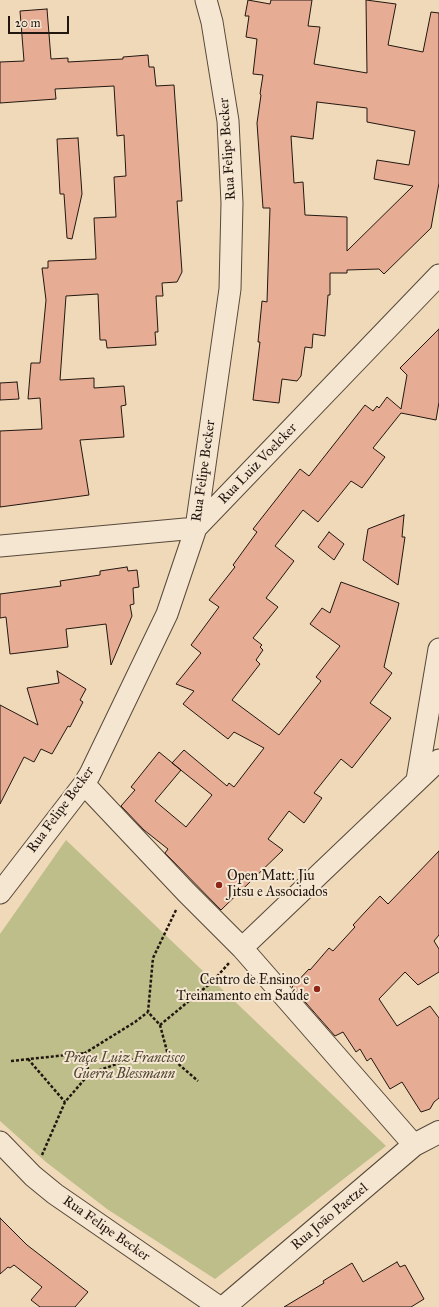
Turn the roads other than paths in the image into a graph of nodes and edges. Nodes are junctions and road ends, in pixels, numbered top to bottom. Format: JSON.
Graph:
{"nodes":[{"id":1,"x":206,"y":0,"type":"edge"},
{"id":2,"x":439,"y":275,"type":"edge"},
{"id":3,"x":196,"y":528,"type":"junction"},
{"id":4,"x":0,"y":546,"type":"edge"},
{"id":5,"x":439,"y":649,"type":"edge"},
{"id":6,"x":439,"y":760,"type":"edge"},
{"id":7,"x":418,"y":780,"type":"junction"},
{"id":8,"x":84,"y":784,"type":"junction"},
{"id":9,"x":0,"y":893,"type":"edge"},
{"id":10,"x":242,"y":948,"type":"junction"},
{"id":11,"x":439,"y":1132,"type":"edge"},
{"id":12,"x":0,"y":1142,"type":"edge"},
{"id":13,"x":414,"y":1145,"type":"junction"},
{"id":14,"x":219,"y":1307,"type":"edge"},
{"id":15,"x":224,"y":1307,"type":"edge"}],
"edges":[{"from":1,"to":3,"type":"street","name":"Rua Felipe Becker"},
{"from":2,"to":3,"type":"street","name":"Rua Luiz Voelcker"},
{"from":3,"to":4,"type":"street"},
{"from":3,"to":8,"type":"street","name":"Rua Felipe Becker"},
{"from":5,"to":7,"type":"street"},
{"from":6,"to":7,"type":"street"},
{"from":7,"to":10,"type":"street"},
{"from":8,"to":9,"type":"street","name":"Rua Felipe Becker"},
{"from":8,"to":10,"type":"street"},
{"from":10,"to":13,"type":"street"},
{"from":11,"to":13,"type":"street","name":"Rua João Paetzel"},
{"from":12,"to":14,"type":"street","name":"Rua Felipe Becker"},
{"from":13,"to":15,"type":"street","name":"Rua João Paetzel"}]}
